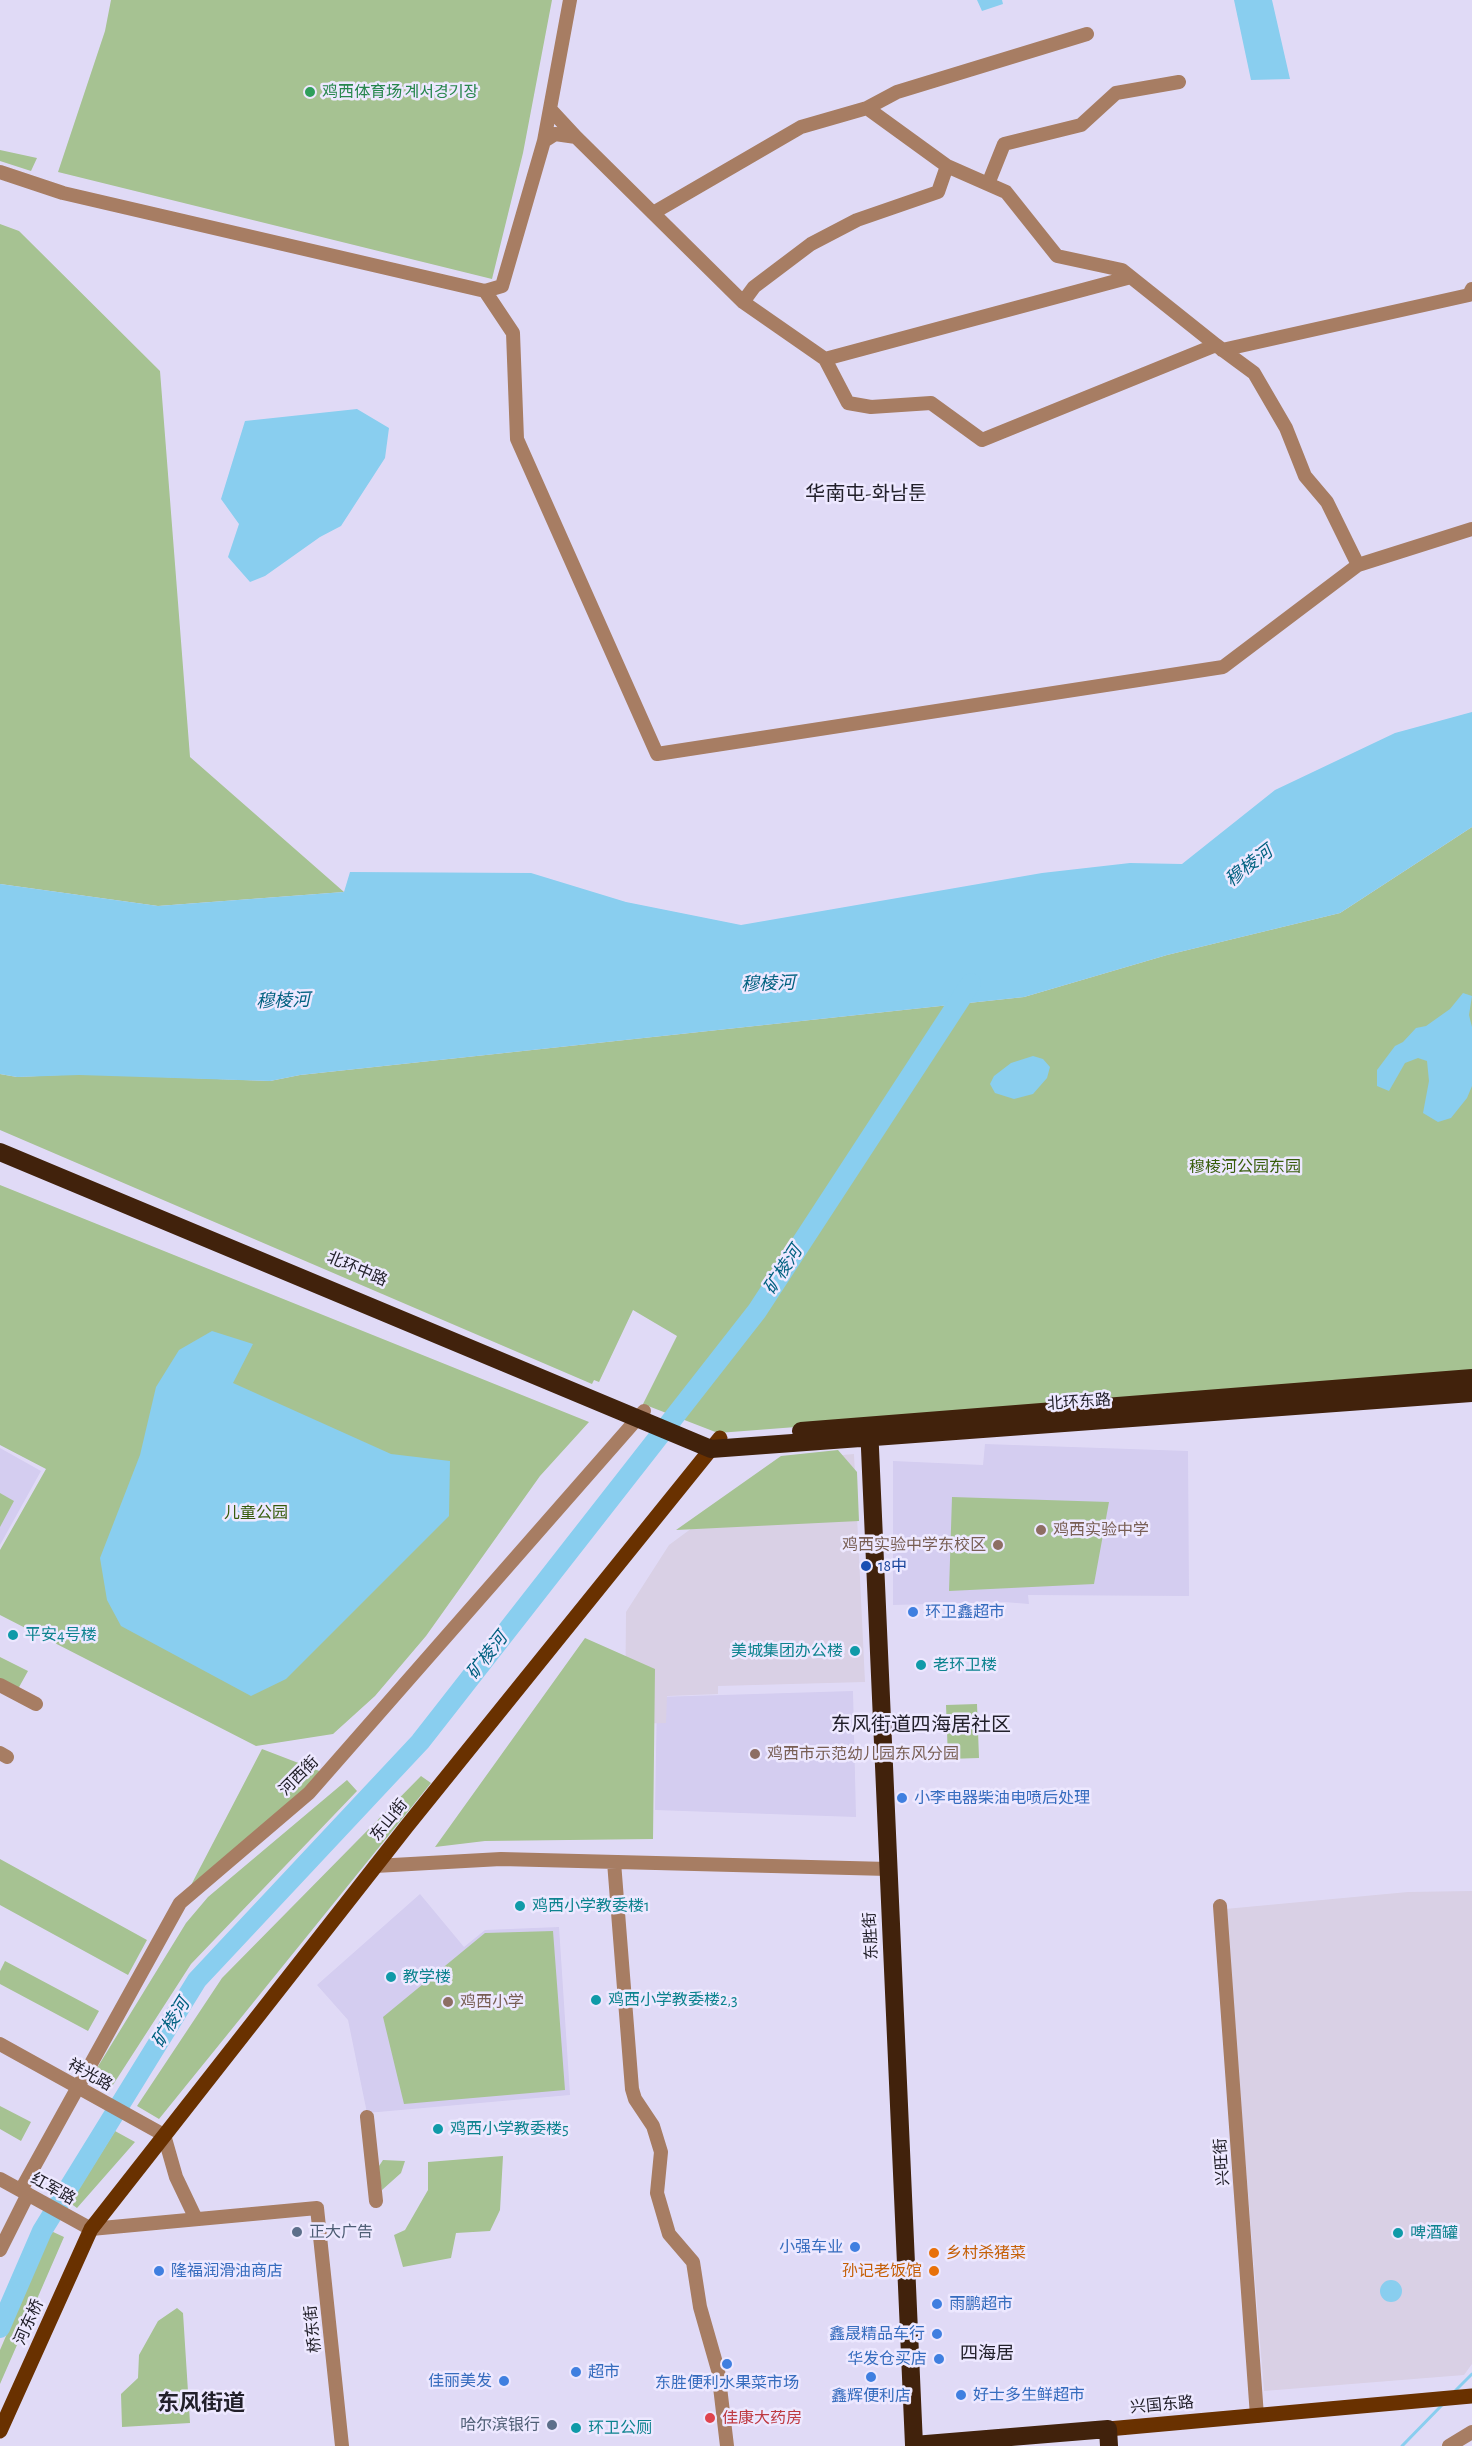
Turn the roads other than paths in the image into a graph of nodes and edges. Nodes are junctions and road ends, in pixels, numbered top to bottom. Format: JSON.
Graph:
{"nodes":[{"id":1,"x":570,"y":0,"type":"edge"},
{"id":2,"x":1087,"y":34,"type":"dead end"},
{"id":3,"x":1179,"y":82,"type":"dead end"},
{"id":4,"x":867,"y":108,"type":"junction"},
{"id":5,"x":550,"y":109,"type":"junction"},
{"id":6,"x":576,"y":137,"type":"junction"},
{"id":7,"x":544,"y":141,"type":"junction"},
{"id":8,"x":947,"y":166,"type":"junction"},
{"id":9,"x":0,"y":172,"type":"edge"},
{"id":10,"x":988,"y":184,"type":"junction"},
{"id":11,"x":653,"y":213,"type":"junction"},
{"id":12,"x":1131,"y":277,"type":"junction"},
{"id":13,"x":1472,"y":289,"type":"edge"},
{"id":14,"x":485,"y":291,"type":"junction"},
{"id":15,"x":744,"y":302,"type":"junction"},
{"id":16,"x":1219,"y":348,"type":"junction"},
{"id":17,"x":825,"y":360,"type":"junction"},
{"id":18,"x":1472,"y":529,"type":"edge"},
{"id":19,"x":1358,"y":565,"type":"junction"},
{"id":20,"x":0,"y":1141,"type":"edge"},
{"id":21,"x":0,"y":1152,"type":"edge"},
{"id":22,"x":1472,"y":1378,"type":"edge"},
{"id":23,"x":1472,"y":1393,"type":"edge"},
{"id":24,"x":640,"y":1415,"type":"junction"},
{"id":25,"x":869,"y":1431,"type":"junction"},
{"id":26,"x":694,"y":1437,"type":"joint"},
{"id":27,"x":715,"y":1444,"type":"junction"},
{"id":28,"x":0,"y":1685,"type":"edge"},
{"id":29,"x":36,"y":1704,"type":"dead end"},
{"id":30,"x":614,"y":1862,"type":"junction"},
{"id":31,"x":375,"y":1866,"type":"junction"},
{"id":32,"x":888,"y":1869,"type":"junction"},
{"id":33,"x":1220,"y":1906,"type":"dead end"},
{"id":34,"x":0,"y":2044,"type":"edge"},
{"id":35,"x":77,"y":2086,"type":"junction"},
{"id":36,"x":367,"y":2117,"type":"dead end"},
{"id":37,"x":164,"y":2135,"type":"junction"},
{"id":38,"x":0,"y":2179,"type":"edge"},
{"id":39,"x":24,"y":2192,"type":"junction"},
{"id":40,"x":376,"y":2201,"type":"dead end"},
{"id":41,"x":196,"y":2219,"type":"junction"},
{"id":42,"x":86,"y":2227,"type":"junction"},
{"id":43,"x":0,"y":2250,"type":"edge"},
{"id":44,"x":1472,"y":2396,"type":"edge"},
{"id":45,"x":1257,"y":2416,"type":"junction"},
{"id":46,"x":0,"y":2431,"type":"edge"},
{"id":47,"x":1472,"y":2432,"type":"edge"},
{"id":48,"x":1108,"y":2440,"type":"edge"},
{"id":49,"x":914,"y":2445,"type":"edge"},
{"id":50,"x":941,"y":2445,"type":"edge"},
{"id":51,"x":342,"y":2446,"type":"edge"},
{"id":52,"x":727,"y":2446,"type":"edge"},
{"id":53,"x":906,"y":2446,"type":"edge"},
{"id":54,"x":1449,"y":2446,"type":"edge"}],
"edges":[{"from":1,"to":5,"type":"street"},
{"from":2,"to":4,"type":"street"},
{"from":3,"to":10,"type":"street"},
{"from":4,"to":8,"type":"street"},
{"from":4,"to":11,"type":"street"},
{"from":5,"to":6,"type":"street"},
{"from":5,"to":7,"type":"street"},
{"from":6,"to":7,"type":"street"},
{"from":6,"to":11,"type":"street"},
{"from":7,"to":14,"type":"street"},
{"from":8,"to":10,"type":"street"},
{"from":8,"to":15,"type":"street"},
{"from":9,"to":14,"type":"street"},
{"from":10,"to":12,"type":"street"},
{"from":11,"to":15,"type":"street"},
{"from":12,"to":16,"type":"street"},
{"from":12,"to":17,"type":"street"},
{"from":13,"to":16,"type":"street"},
{"from":14,"to":19,"type":"street"},
{"from":15,"to":17,"type":"street"},
{"from":16,"to":17,"type":"street"},
{"from":16,"to":19,"type":"street"},
{"from":18,"to":19,"type":"street"},
{"from":20,"to":24,"type":"highway","name":"北环中路"},
{"from":21,"to":24,"type":"highway","name":"北环中路"},
{"from":22,"to":25,"type":"highway","name":"北环东路"},
{"from":23,"to":25,"type":"highway","name":"北环东路"},
{"from":24,"to":26,"type":"highway","name":"北环中路"},
{"from":24,"to":35,"type":"street","name":"河西街"},
{"from":25,"to":27,"type":"highway","name":"北环东路"},
{"from":25,"to":32,"type":"highway","name":"东胜街"},
{"from":26,"to":27,"type":"highway","name":"北环东路"},
{"from":27,"to":31,"type":"main road","name":"东山街"},
{"from":28,"to":29,"type":"street"},
{"from":30,"to":31,"type":"street"},
{"from":30,"to":32,"type":"street"},
{"from":30,"to":52,"type":"street"},
{"from":31,"to":37,"type":"main road","name":"东山街"},
{"from":32,"to":49,"type":"highway","name":"东胜街"},
{"from":33,"to":45,"type":"street","name":"兴旺街"},
{"from":34,"to":35,"type":"street","name":"祥光路"},
{"from":35,"to":37,"type":"street","name":"祥光路"},
{"from":35,"to":39,"type":"street","name":"河西街"},
{"from":36,"to":40,"type":"street"},
{"from":37,"to":41,"type":"street"},
{"from":37,"to":42,"type":"main road","name":"东山街"},
{"from":38,"to":39,"type":"street","name":"红军路"},
{"from":39,"to":42,"type":"street","name":"红军路"},
{"from":39,"to":43,"type":"street","name":"河西街"},
{"from":41,"to":42,"type":"street"},
{"from":41,"to":51,"type":"street","name":"桥东街"},
{"from":42,"to":46,"type":"main road","name":"河东桥"},
{"from":44,"to":45,"type":"main road","name":"兴国东路"},
{"from":45,"to":48,"type":"main road","name":"兴国东路"},
{"from":47,"to":54,"type":"street"},
{"from":48,"to":50,"type":"highway","name":"兴国东路"},
{"from":49,"to":50,"type":"highway","name":"兴国东路"},
{"from":49,"to":53,"type":"main road","name":"兴国东路"}]}
